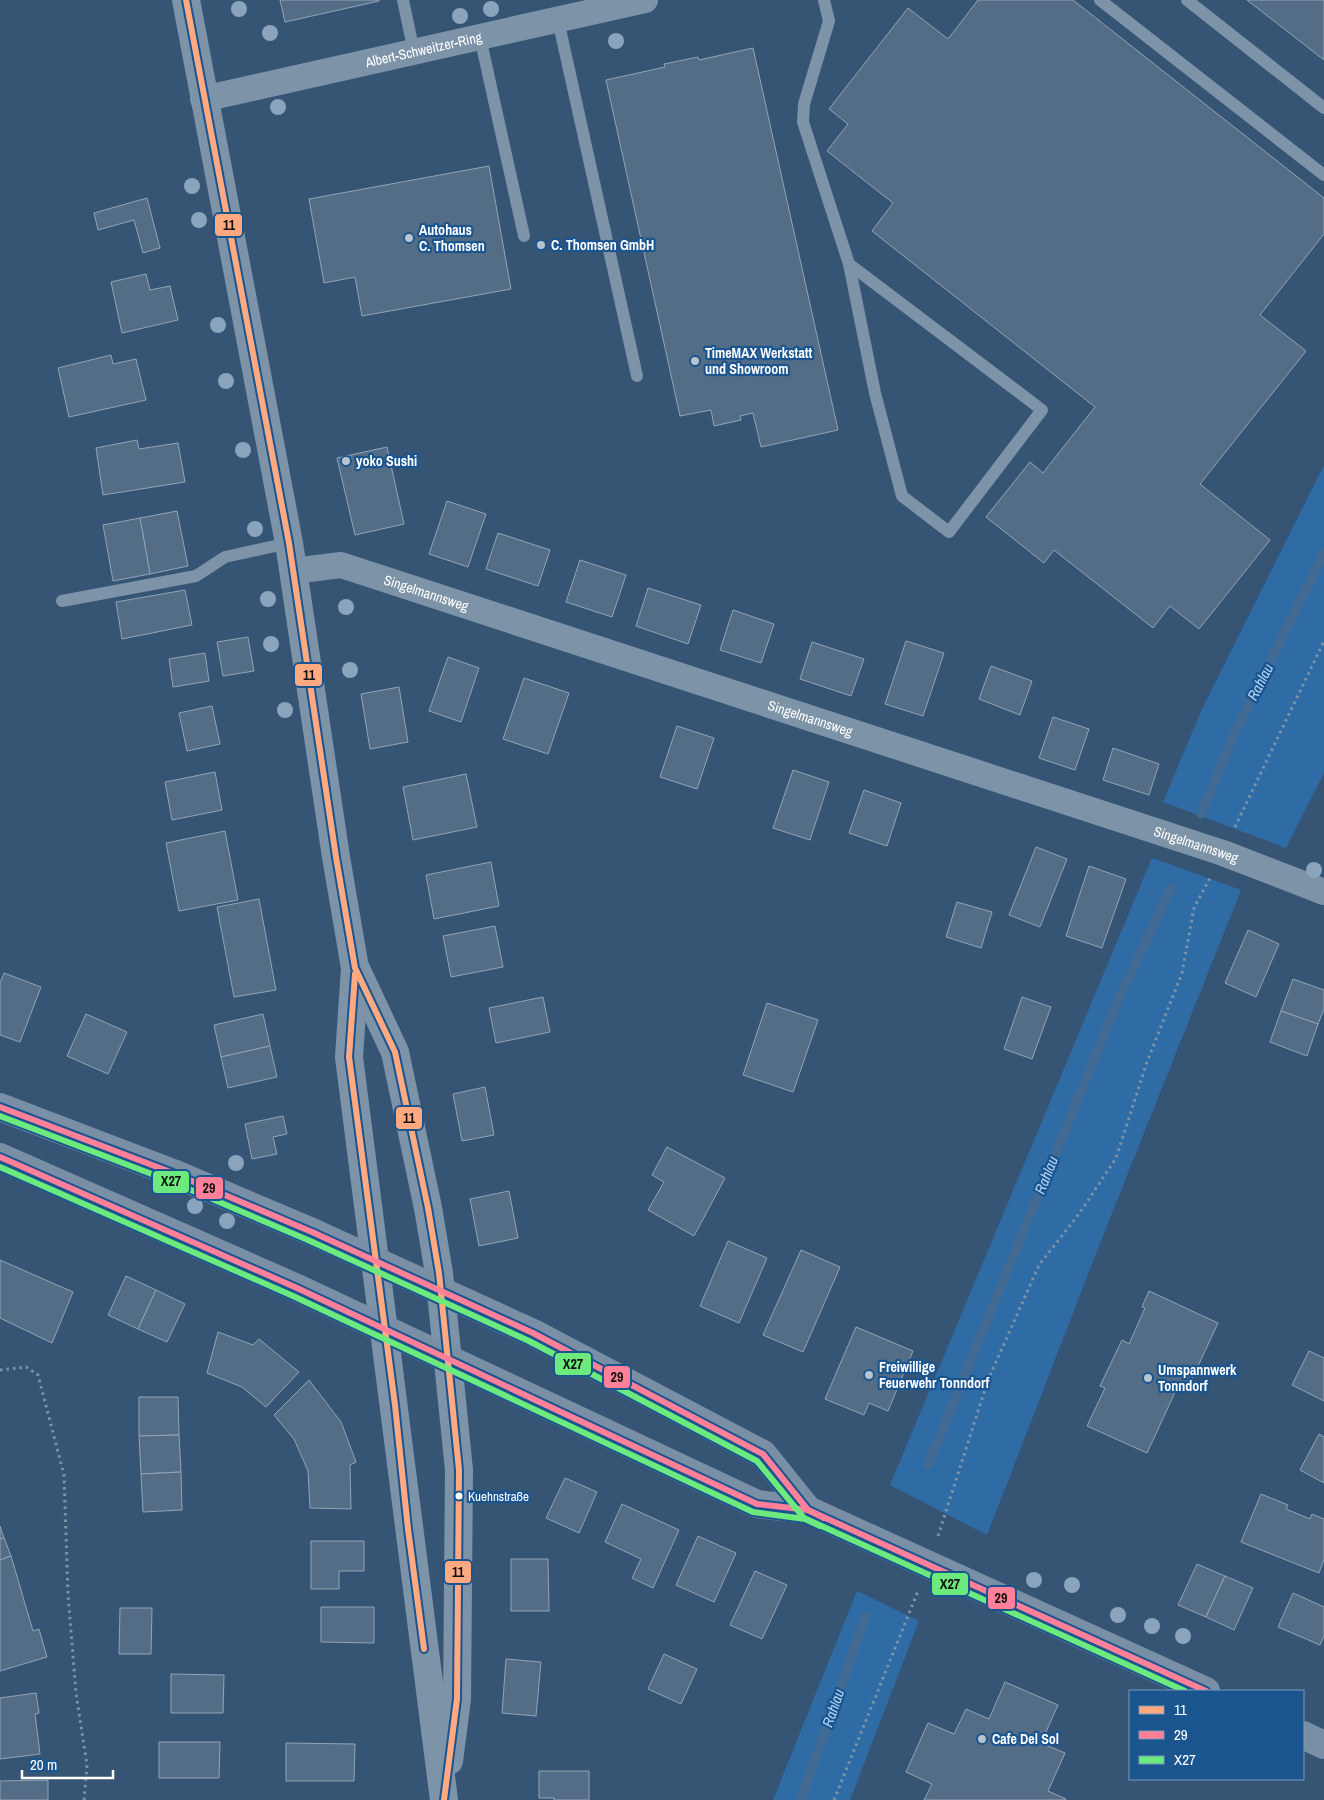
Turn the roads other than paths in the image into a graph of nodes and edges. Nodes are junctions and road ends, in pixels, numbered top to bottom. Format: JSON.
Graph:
{"nodes":[{"id":1,"x":186,"y":0,"type":"edge"},
{"id":2,"x":403,"y":0,"type":"edge"},
{"id":3,"x":645,"y":0,"type":"edge"},
{"id":4,"x":824,"y":0,"type":"edge"},
{"id":5,"x":1100,"y":0,"type":"edge"},
{"id":6,"x":1187,"y":0,"type":"edge"},
{"id":7,"x":558,"y":20,"type":"junction"},
{"id":8,"x":480,"y":37,"type":"junction"},
{"id":9,"x":414,"y":52,"type":"junction"},
{"id":10,"x":203,"y":99,"type":"junction"},
{"id":11,"x":1324,"y":108,"type":"edge"},
{"id":12,"x":1324,"y":175,"type":"edge"},
{"id":13,"x":524,"y":236,"type":"dead end"},
{"id":14,"x":849,"y":264,"type":"junction"},
{"id":15,"x":637,"y":376,"type":"dead end"},
{"id":16,"x":289,"y":543,"type":"junction"},
{"id":17,"x":293,"y":571,"type":"junction"},
{"id":18,"x":62,"y":601,"type":"dead end"},
{"id":19,"x":1324,"y":892,"type":"edge"},
{"id":20,"x":355,"y":968,"type":"junction"},
{"id":21,"x":0,"y":1107,"type":"edge"},
{"id":22,"x":0,"y":1157,"type":"edge"},
{"id":23,"x":376,"y":1261,"type":"junction"},
{"id":24,"x":441,"y":1291,"type":"junction"},
{"id":25,"x":385,"y":1330,"type":"junction"},
{"id":26,"x":448,"y":1359,"type":"junction"},
{"id":27,"x":808,"y":1510,"type":"junction"},
{"id":28,"x":1204,"y":1690,"type":"edge"},
{"id":29,"x":1304,"y":1735,"type":"edge"},
{"id":30,"x":1324,"y":1744,"type":"edge"},
{"id":31,"x":444,"y":1800,"type":"edge"}],
"edges":[{"from":1,"to":10,"type":"street"},
{"from":2,"to":9,"type":"lane"},
{"from":3,"to":7,"type":"street","name":"Albert-Schweitzer-Ring"},
{"from":4,"to":14,"type":"lane"},
{"from":5,"to":12,"type":"lane"},
{"from":6,"to":11,"type":"lane"},
{"from":7,"to":8,"type":"street","name":"Albert-Schweitzer-Ring"},
{"from":7,"to":15,"type":"lane"},
{"from":8,"to":9,"type":"street","name":"Albert-Schweitzer-Ring"},
{"from":8,"to":13,"type":"lane"},
{"from":9,"to":10,"type":"street","name":"Albert-Schweitzer-Ring"},
{"from":10,"to":16,"type":"street"},
{"from":14,"to":14,"type":"lane"},
{"from":16,"to":17,"type":"street"},
{"from":16,"to":18,"type":"lane"},
{"from":17,"to":19,"type":"street","name":"Singelmannsweg"},
{"from":17,"to":20,"type":"street"},
{"from":20,"to":23,"type":"street"},
{"from":20,"to":24,"type":"street"},
{"from":21,"to":23,"type":"main road"},
{"from":22,"to":25,"type":"main road"},
{"from":23,"to":24,"type":"main road"},
{"from":23,"to":25,"type":"street"},
{"from":24,"to":26,"type":"street"},
{"from":24,"to":27,"type":"main road"},
{"from":25,"to":26,"type":"main road"},
{"from":25,"to":31,"type":"street"},
{"from":26,"to":27,"type":"main road"},
{"from":26,"to":31,"type":"street"},
{"from":27,"to":28,"type":"main road"},
{"from":29,"to":30,"type":"main road"}]}
